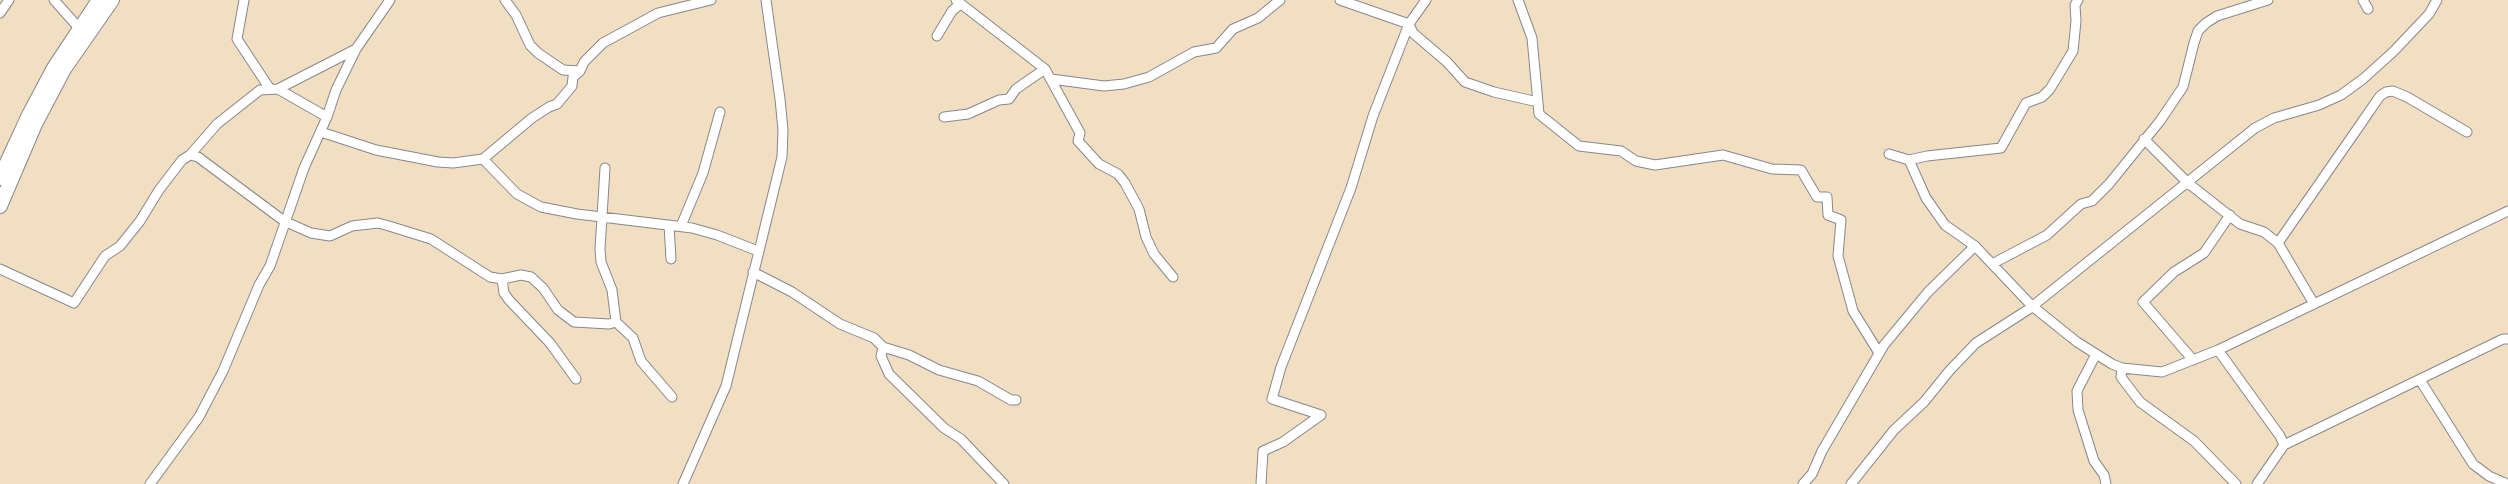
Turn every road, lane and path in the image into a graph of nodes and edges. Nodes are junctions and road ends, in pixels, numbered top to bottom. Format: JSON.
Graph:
{"nodes":[{"id":1,"x":9,"y":0,"type":"edge"},
{"id":2,"x":54,"y":0,"type":"edge"},
{"id":3,"x":99,"y":0,"type":"edge"},
{"id":4,"x":112,"y":0,"type":"edge"},
{"id":5,"x":244,"y":0,"type":"edge"},
{"id":6,"x":390,"y":0,"type":"edge"},
{"id":7,"x":505,"y":0,"type":"edge"},
{"id":8,"x":711,"y":0,"type":"edge"},
{"id":9,"x":766,"y":0,"type":"edge"},
{"id":10,"x":1280,"y":0,"type":"edge"},
{"id":11,"x":1340,"y":0,"type":"edge"},
{"id":12,"x":1426,"y":0,"type":"edge"},
{"id":13,"x":1518,"y":0,"type":"edge"},
{"id":14,"x":2078,"y":0,"type":"edge"},
{"id":15,"x":2268,"y":0,"type":"edge"},
{"id":16,"x":2438,"y":0,"type":"edge"},
{"id":17,"x":958,"y":2,"type":"edge"},
{"id":18,"x":0,"y":13,"type":"edge"},
{"id":19,"x":1410,"y":24,"type":"junction"},
{"id":20,"x":79,"y":27,"type":"junction"},
{"id":21,"x":937,"y":36,"type":"dead end"},
{"id":22,"x":356,"y":49,"type":"junction"},
{"id":23,"x":1045,"y":69,"type":"junction"},
{"id":24,"x":580,"y":71,"type":"junction"},
{"id":25,"x":1051,"y":79,"type":"junction"},
{"id":26,"x":274,"y":89,"type":"junction"},
{"id":27,"x":1538,"y":102,"type":"junction"},
{"id":28,"x":720,"y":112,"type":"dead end"},
{"id":29,"x":327,"y":117,"type":"junction"},
{"id":30,"x":944,"y":117,"type":"dead end"},
{"id":31,"x":321,"y":132,"type":"junction"},
{"id":32,"x":2468,"y":132,"type":"dead end"},
{"id":33,"x":2144,"y":139,"type":"junction"},
{"id":34,"x":1889,"y":154,"type":"dead end"},
{"id":35,"x":190,"y":155,"type":"junction"},
{"id":36,"x":483,"y":159,"type":"junction"},
{"id":37,"x":1909,"y":160,"type":"junction"},
{"id":38,"x":605,"y":168,"type":"dead end"},
{"id":39,"x":0,"y":178,"type":"edge"},
{"id":40,"x":2188,"y":183,"type":"junction"},
{"id":41,"x":0,"y":206,"type":"edge"},
{"id":42,"x":2508,"y":211,"type":"edge"},
{"id":43,"x":2230,"y":215,"type":"junction"},
{"id":44,"x":601,"y":217,"type":"junction"},
{"id":45,"x":284,"y":221,"type":"junction"},
{"id":46,"x":669,"y":225,"type":"junction"},
{"id":47,"x":681,"y":226,"type":"junction"},
{"id":48,"x":2278,"y":243,"type":"junction"},
{"id":49,"x":1975,"y":246,"type":"junction"},
{"id":50,"x":758,"y":251,"type":"junction"},
{"id":51,"x":671,"y":259,"type":"dead end"},
{"id":52,"x":1992,"y":264,"type":"junction"},
{"id":53,"x":0,"y":269,"type":"edge"},
{"id":54,"x":753,"y":272,"type":"junction"},
{"id":55,"x":1173,"y":277,"type":"dead end"},
{"id":56,"x":502,"y":279,"type":"junction"},
{"id":57,"x":2314,"y":304,"type":"junction"},
{"id":58,"x":2032,"y":306,"type":"junction"},
{"id":59,"x":616,"y":322,"type":"junction"},
{"id":60,"x":2508,"y":339,"type":"edge"},
{"id":61,"x":883,"y":347,"type":"junction"},
{"id":62,"x":2218,"y":350,"type":"junction"},
{"id":63,"x":1879,"y":354,"type":"junction"},
{"id":64,"x":2096,"y":354,"type":"junction"},
{"id":65,"x":2193,"y":360,"type":"junction"},
{"id":66,"x":2122,"y":368,"type":"junction"},
{"id":67,"x":576,"y":379,"type":"dead end"},
{"id":68,"x":2420,"y":380,"type":"junction"},
{"id":69,"x":672,"y":397,"type":"dead end"},
{"id":70,"x":1016,"y":400,"type":"dead end"},
{"id":71,"x":2284,"y":445,"type":"junction"},
{"id":72,"x":150,"y":484,"type":"edge"},
{"id":73,"x":683,"y":484,"type":"edge"},
{"id":74,"x":1004,"y":484,"type":"edge"},
{"id":75,"x":1261,"y":484,"type":"edge"},
{"id":76,"x":1803,"y":484,"type":"edge"},
{"id":77,"x":1851,"y":484,"type":"edge"},
{"id":78,"x":2106,"y":484,"type":"edge"},
{"id":79,"x":2236,"y":484,"type":"edge"},
{"id":80,"x":2258,"y":484,"type":"edge"},
{"id":81,"x":2507,"y":484,"type":"edge"}],
"edges":[{"from":1,"to":18,"type":"street"},
{"from":2,"to":20,"type":"street"},
{"from":3,"to":20,"type":"street"},
{"from":4,"to":41,"type":"street"},
{"from":5,"to":26,"type":"street"},
{"from":6,"to":22,"type":"street"},
{"from":7,"to":24,"type":"street"},
{"from":8,"to":24,"type":"street"},
{"from":9,"to":50,"type":"street"},
{"from":10,"to":25,"type":"street"},
{"from":11,"to":19,"type":"street"},
{"from":12,"to":19,"type":"street"},
{"from":13,"to":27,"type":"street"},
{"from":14,"to":37,"type":"street"},
{"from":15,"to":33,"type":"street"},
{"from":16,"to":40,"type":"street"},
{"from":17,"to":21,"type":"street"},
{"from":17,"to":23,"type":"street"},
{"from":19,"to":27,"type":"street"},
{"from":19,"to":75,"type":"street"},
{"from":20,"to":39,"type":"street"},
{"from":22,"to":26,"type":"street"},
{"from":22,"to":29,"type":"street"},
{"from":23,"to":25,"type":"street"},
{"from":23,"to":30,"type":"street"},
{"from":24,"to":36,"type":"street"},
{"from":25,"to":55,"type":"street"},
{"from":26,"to":29,"type":"street"},
{"from":26,"to":35,"type":"street"},
{"from":27,"to":63,"type":"street"},
{"from":28,"to":47,"type":"street"},
{"from":29,"to":31,"type":"street"},
{"from":31,"to":36,"type":"street"},
{"from":31,"to":45,"type":"street"},
{"from":32,"to":48,"type":"street"},
{"from":33,"to":40,"type":"street"},
{"from":33,"to":52,"type":"street"},
{"from":34,"to":37,"type":"street"},
{"from":35,"to":45,"type":"street"},
{"from":35,"to":53,"type":"street"},
{"from":36,"to":44,"type":"street"},
{"from":37,"to":49,"type":"street"},
{"from":38,"to":44,"type":"street"},
{"from":40,"to":43,"type":"street"},
{"from":40,"to":58,"type":"street"},
{"from":42,"to":57,"type":"street"},
{"from":43,"to":48,"type":"street"},
{"from":43,"to":65,"type":"street"},
{"from":44,"to":46,"type":"street"},
{"from":44,"to":59,"type":"street"},
{"from":45,"to":56,"type":"street"},
{"from":45,"to":72,"type":"street"},
{"from":46,"to":47,"type":"street"},
{"from":46,"to":51,"type":"street"},
{"from":47,"to":50,"type":"street"},
{"from":48,"to":57,"type":"street"},
{"from":49,"to":52,"type":"street"},
{"from":49,"to":63,"type":"street"},
{"from":50,"to":54,"type":"street"},
{"from":52,"to":58,"type":"street"},
{"from":54,"to":61,"type":"street"},
{"from":54,"to":73,"type":"street"},
{"from":56,"to":59,"type":"street"},
{"from":56,"to":67,"type":"street"},
{"from":57,"to":62,"type":"street"},
{"from":58,"to":64,"type":"street"},
{"from":58,"to":77,"type":"street"},
{"from":59,"to":69,"type":"street"},
{"from":60,"to":68,"type":"street"},
{"from":61,"to":70,"type":"street"},
{"from":61,"to":74,"type":"street"},
{"from":62,"to":65,"type":"street"},
{"from":62,"to":71,"type":"street"},
{"from":63,"to":76,"type":"street"},
{"from":64,"to":66,"type":"street"},
{"from":64,"to":78,"type":"street"},
{"from":65,"to":66,"type":"street"},
{"from":66,"to":79,"type":"street"},
{"from":68,"to":71,"type":"street"},
{"from":68,"to":81,"type":"street"},
{"from":71,"to":80,"type":"street"}]}
